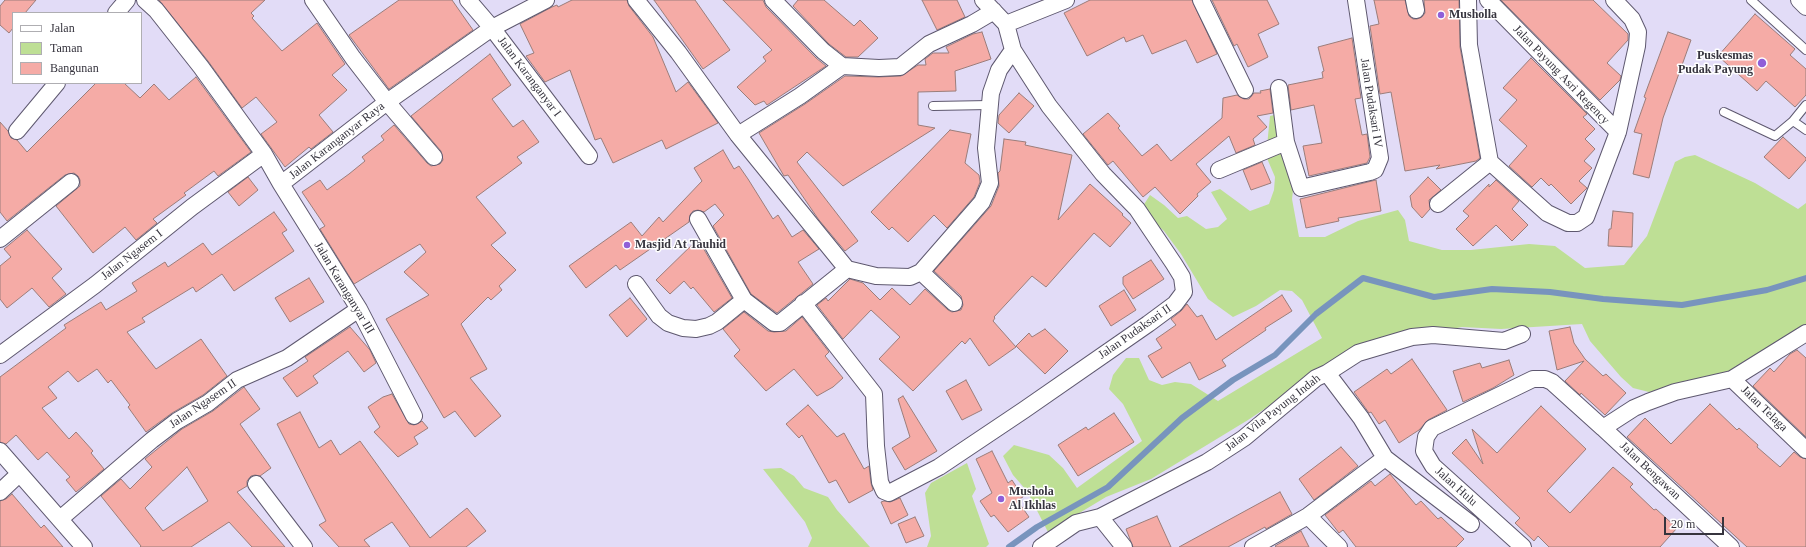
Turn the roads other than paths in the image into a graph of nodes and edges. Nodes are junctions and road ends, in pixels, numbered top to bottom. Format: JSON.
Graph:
{"nodes":[{"id":1,"x":127,"y":0,"type":"edge"},
{"id":2,"x":145,"y":0,"type":"edge"},
{"id":3,"x":313,"y":0,"type":"edge"},
{"id":4,"x":468,"y":0,"type":"edge"},
{"id":5,"x":546,"y":0,"type":"edge"},
{"id":6,"x":636,"y":0,"type":"edge"},
{"id":7,"x":773,"y":0,"type":"edge"},
{"id":8,"x":983,"y":0,"type":"edge"},
{"id":9,"x":1066,"y":0,"type":"edge"},
{"id":10,"x":1202,"y":0,"type":"edge"},
{"id":11,"x":1356,"y":0,"type":"edge"},
{"id":12,"x":1468,"y":0,"type":"edge"},
{"id":13,"x":1488,"y":0,"type":"edge"},
{"id":14,"x":1614,"y":0,"type":"edge"},
{"id":15,"x":1751,"y":0,"type":"edge"},
{"id":16,"x":1799,"y":0,"type":"edge"},
{"id":17,"x":1806,"y":7,"type":"edge"},
{"id":18,"x":994,"y":11,"type":"junction"},
{"id":19,"x":117,"y":12,"type":"edge"},
{"id":20,"x":1006,"y":24,"type":"junction"},
{"id":21,"x":492,"y":28,"type":"junction"},
{"id":22,"x":1013,"y":50,"type":"junction"},
{"id":23,"x":1806,"y":50,"type":"edge"},
{"id":24,"x":842,"y":66,"type":"junction"},
{"id":25,"x":56,"y":84,"type":"edge"},
{"id":26,"x":1279,"y":88,"type":"dead end"},
{"id":27,"x":1245,"y":90,"type":"dead end"},
{"id":28,"x":387,"y":102,"type":"junction"},
{"id":29,"x":989,"y":105,"type":"junction"},
{"id":30,"x":1806,"y":105,"type":"edge"},
{"id":31,"x":933,"y":106,"type":"dead end"},
{"id":32,"x":1724,"y":112,"type":"dead end"},
{"id":33,"x":1793,"y":121,"type":"junction"},
{"id":34,"x":1806,"y":130,"type":"edge"},
{"id":35,"x":17,"y":131,"type":"dead end"},
{"id":36,"x":1618,"y":132,"type":"junction"},
{"id":37,"x":738,"y":136,"type":"junction"},
{"id":38,"x":1286,"y":142,"type":"junction"},
{"id":39,"x":264,"y":154,"type":"junction"},
{"id":40,"x":589,"y":156,"type":"dead end"},
{"id":41,"x":434,"y":157,"type":"dead end"},
{"id":42,"x":1490,"y":162,"type":"junction"},
{"id":43,"x":1219,"y":170,"type":"dead end"},
{"id":44,"x":71,"y":182,"type":"dead end"},
{"id":45,"x":281,"y":184,"type":"junction"},
{"id":46,"x":1438,"y":204,"type":"dead end"},
{"id":47,"x":698,"y":219,"type":"dead end"},
{"id":48,"x":0,"y":239,"type":"edge"},
{"id":49,"x":847,"y":269,"type":"junction"},
{"id":50,"x":921,"y":272,"type":"junction"},
{"id":51,"x":636,"y":284,"type":"dead end"},
{"id":52,"x":744,"y":300,"type":"junction"},
{"id":53,"x":803,"y":303,"type":"junction"},
{"id":54,"x":954,"y":303,"type":"dead end"},
{"id":55,"x":359,"y":310,"type":"junction"},
{"id":56,"x":1806,"y":333,"type":"edge"},
{"id":57,"x":1522,"y":334,"type":"dead end"},
{"id":58,"x":0,"y":355,"type":"edge"},
{"id":59,"x":1327,"y":373,"type":"junction"},
{"id":60,"x":1533,"y":379,"type":"joint"},
{"id":61,"x":1732,"y":379,"type":"junction"},
{"id":62,"x":414,"y":416,"type":"dead end"},
{"id":63,"x":1604,"y":428,"type":"junction"},
{"id":64,"x":1806,"y":450,"type":"edge"},
{"id":65,"x":0,"y":451,"type":"edge"},
{"id":66,"x":1385,"y":458,"type":"junction"},
{"id":67,"x":20,"y":474,"type":"junction"},
{"id":68,"x":256,"y":484,"type":"dead end"},
{"id":69,"x":0,"y":492,"type":"edge"},
{"id":70,"x":1308,"y":516,"type":"junction"},
{"id":71,"x":1100,"y":517,"type":"junction"},
{"id":72,"x":60,"y":519,"type":"junction"},
{"id":73,"x":1471,"y":524,"type":"dead end"},
{"id":74,"x":84,"y":547,"type":"edge"},
{"id":75,"x":304,"y":547,"type":"edge"},
{"id":76,"x":1041,"y":547,"type":"edge"},
{"id":77,"x":1124,"y":547,"type":"edge"},
{"id":78,"x":1254,"y":547,"type":"edge"},
{"id":79,"x":1339,"y":547,"type":"edge"},
{"id":80,"x":1523,"y":547,"type":"edge"},
{"id":81,"x":1731,"y":547,"type":"edge"}],
"edges":[{"from":1,"to":19,"type":"street"},
{"from":2,"to":39,"type":"street","name":"Jalan Karanganyar Raya"},
{"from":3,"to":28,"type":"street"},
{"from":4,"to":21,"type":"street","name":"Jalan Karanganyar I"},
{"from":5,"to":21,"type":"street","name":"Jalan Karanganyar Raya"},
{"from":6,"to":37,"type":"street"},
{"from":7,"to":24,"type":"street"},
{"from":8,"to":18,"type":"street","name":"Jalan Pudaksari II"},
{"from":9,"to":20,"type":"street"},
{"from":10,"to":27,"type":"street"},
{"from":11,"to":38,"type":"street","name":"Jalan Pudaksari IV"},
{"from":12,"to":42,"type":"street"},
{"from":13,"to":36,"type":"street","name":"Jalan Payung Asri Regency"},
{"from":14,"to":36,"type":"street","name":"Jalan Payung Asri Regency"},
{"from":15,"to":23,"type":"lane"},
{"from":16,"to":17,"type":"street"},
{"from":18,"to":20,"type":"street","name":"Jalan Pudaksari II"},
{"from":18,"to":24,"type":"street"},
{"from":20,"to":22,"type":"street","name":"Jalan Pudaksari II"},
{"from":21,"to":28,"type":"street","name":"Jalan Karanganyar Raya"},
{"from":21,"to":40,"type":"street","name":"Jalan Karanganyar I"},
{"from":22,"to":29,"type":"street"},
{"from":22,"to":53,"type":"street","name":"Jalan Pudaksari II"},
{"from":24,"to":37,"type":"street"},
{"from":25,"to":35,"type":"street"},
{"from":26,"to":38,"type":"street","name":"Jalan Pudaksari IV"},
{"from":28,"to":41,"type":"street"},
{"from":28,"to":45,"type":"street","name":"Jalan Karanganyar Raya"},
{"from":29,"to":31,"type":"lane"},
{"from":29,"to":50,"type":"street"},
{"from":30,"to":33,"type":"lane"},
{"from":32,"to":33,"type":"lane"},
{"from":33,"to":34,"type":"lane"},
{"from":36,"to":42,"type":"street","name":"Jalan Payung Asri Regency"},
{"from":37,"to":49,"type":"street"},
{"from":38,"to":43,"type":"street"},
{"from":39,"to":45,"type":"street","name":"Jalan Karanganyar Raya"},
{"from":39,"to":58,"type":"street","name":"Jalan Ngasem I"},
{"from":42,"to":46,"type":"street"},
{"from":44,"to":48,"type":"street"},
{"from":45,"to":55,"type":"street","name":"Jalan Karanganyar III"},
{"from":47,"to":52,"type":"street"},
{"from":49,"to":50,"type":"street"},
{"from":49,"to":53,"type":"street"},
{"from":50,"to":54,"type":"street"},
{"from":51,"to":52,"type":"street"},
{"from":52,"to":53,"type":"street"},
{"from":55,"to":62,"type":"street","name":"Jalan Karanganyar III"},
{"from":55,"to":72,"type":"street","name":"Jalan Ngasem II"},
{"from":56,"to":61,"type":"street","name":"Jalan Telaga"},
{"from":57,"to":59,"type":"street"},
{"from":59,"to":66,"type":"street","name":"Jalan Vila Payung Indah"},
{"from":59,"to":71,"type":"street","name":"Jalan Vila Payung Indah"},
{"from":60,"to":63,"type":"street","name":"Jalan Bengawan"},
{"from":60,"to":80,"type":"street","name":"Jalan Hulu"},
{"from":61,"to":63,"type":"street"},
{"from":61,"to":64,"type":"street","name":"Jalan Telaga"},
{"from":63,"to":81,"type":"street","name":"Jalan Bengawan"},
{"from":65,"to":67,"type":"street"},
{"from":66,"to":70,"type":"street"},
{"from":66,"to":73,"type":"street","name":"Jalan Vila Payung Indah"},
{"from":67,"to":69,"type":"street"},
{"from":67,"to":72,"type":"street"},
{"from":68,"to":75,"type":"street"},
{"from":70,"to":78,"type":"street"},
{"from":70,"to":79,"type":"street"},
{"from":71,"to":76,"type":"street","name":"Jalan Vila Payung Indah"},
{"from":71,"to":77,"type":"street"},
{"from":72,"to":74,"type":"street"}]}
